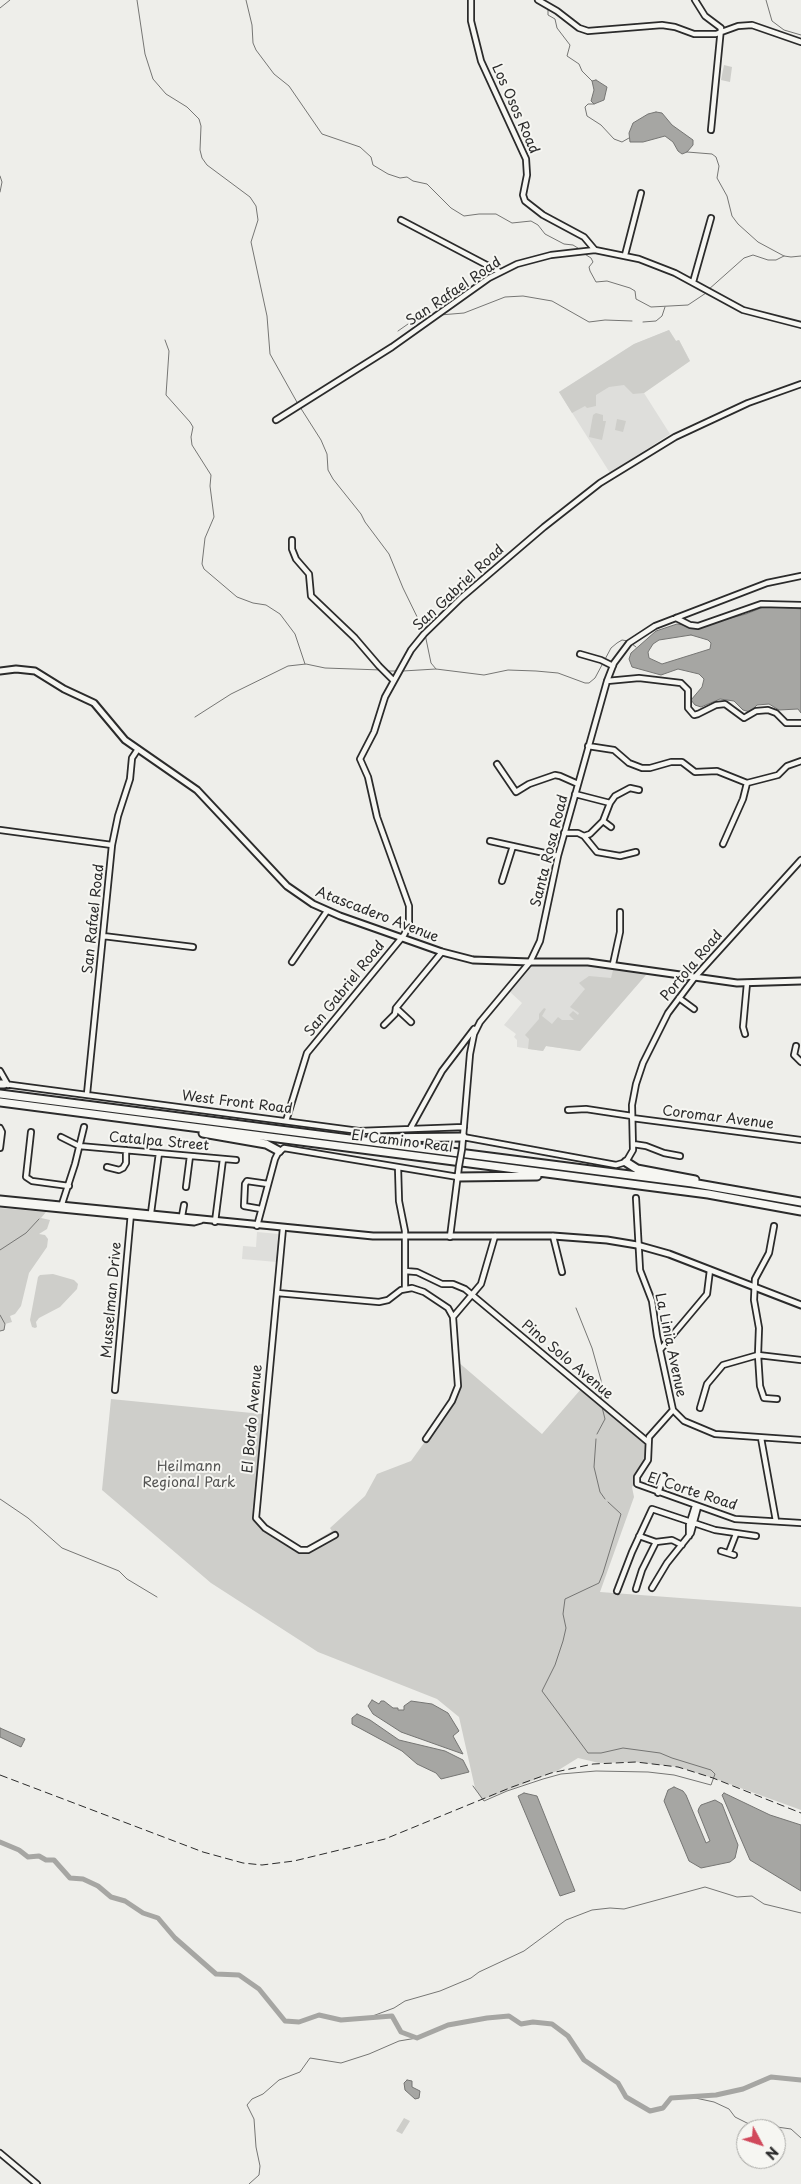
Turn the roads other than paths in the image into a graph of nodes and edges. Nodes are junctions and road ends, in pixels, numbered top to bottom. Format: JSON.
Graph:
{"nodes":[{"id":1,"x":471,"y":0,"type":"edge"},
{"id":2,"x":538,"y":0,"type":"edge"},
{"id":3,"x":695,"y":0,"type":"edge"},
{"id":4,"x":720,"y":31,"type":"junction"},
{"id":5,"x":801,"y":42,"type":"edge"},
{"id":6,"x":711,"y":130,"type":"dead end"},
{"id":7,"x":640,"y":193,"type":"dead end"},
{"id":8,"x":712,"y":218,"type":"dead end"},
{"id":9,"x":401,"y":220,"type":"dead end"},
{"id":10,"x":595,"y":250,"type":"junction"},
{"id":11,"x":625,"y":255,"type":"junction"},
{"id":12,"x":500,"y":272,"type":"junction"},
{"id":13,"x":693,"y":282,"type":"junction"},
{"id":14,"x":801,"y":325,"type":"edge"},
{"id":15,"x":801,"y":384,"type":"edge"},
{"id":16,"x":276,"y":420,"type":"dead end"},
{"id":17,"x":292,"y":540,"type":"dead end"},
{"id":18,"x":801,"y":576,"type":"edge"},
{"id":19,"x":801,"y":605,"type":"edge"},
{"id":20,"x":676,"y":618,"type":"junction"},
{"id":21,"x":580,"y":654,"type":"dead end"},
{"id":22,"x":613,"y":666,"type":"junction"},
{"id":23,"x":0,"y":671,"type":"edge"},
{"id":24,"x":393,"y":680,"type":"junction"},
{"id":25,"x":607,"y":681,"type":"junction"},
{"id":26,"x":801,"y":723,"type":"edge"},
{"id":27,"x":588,"y":746,"type":"junction"},
{"id":28,"x":138,"y":749,"type":"junction"},
{"id":29,"x":801,"y":761,"type":"edge"},
{"id":30,"x":497,"y":764,"type":"dead end"},
{"id":31,"x":746,"y":783,"type":"junction"},
{"id":32,"x":578,"y":784,"type":"junction"},
{"id":33,"x":639,"y":790,"type":"dead end"},
{"id":34,"x":575,"y":794,"type":"junction"},
{"id":35,"x":610,"y":803,"type":"junction"},
{"id":36,"x":602,"y":821,"type":"junction"},
{"id":37,"x":611,"y":827,"type":"dead end"},
{"id":38,"x":0,"y":830,"type":"edge"},
{"id":39,"x":564,"y":833,"type":"junction"},
{"id":40,"x":584,"y":836,"type":"junction"},
{"id":41,"x":490,"y":841,"type":"dead end"},
{"id":42,"x":723,"y":844,"type":"dead end"},
{"id":43,"x":112,"y":845,"type":"junction"},
{"id":44,"x":513,"y":846,"type":"junction"},
{"id":45,"x":636,"y":852,"type":"dead end"},
{"id":46,"x":558,"y":856,"type":"junction"},
{"id":47,"x":801,"y":860,"type":"edge"},
{"id":48,"x":502,"y":881,"type":"dead end"},
{"id":49,"x":327,"y":911,"type":"junction"},
{"id":50,"x":620,"y":912,"type":"dead end"},
{"id":51,"x":103,"y":936,"type":"junction"},
{"id":52,"x":401,"y":938,"type":"junction"},
{"id":53,"x":193,"y":948,"type":"dead end"},
{"id":54,"x":442,"y":952,"type":"junction"},
{"id":55,"x":292,"y":962,"type":"dead end"},
{"id":56,"x":530,"y":962,"type":"junction"},
{"id":57,"x":613,"y":964,"type":"junction"},
{"id":58,"x":695,"y":977,"type":"junction"},
{"id":59,"x":801,"y":981,"type":"edge"},
{"id":60,"x":747,"y":983,"type":"junction"},
{"id":61,"x":679,"y":998,"type":"junction"},
{"id":62,"x":396,"y":1008,"type":"junction"},
{"id":63,"x":694,"y":1009,"type":"dead end"},
{"id":64,"x":411,"y":1022,"type":"dead end"},
{"id":65,"x":480,"y":1022,"type":"junction"},
{"id":66,"x":384,"y":1025,"type":"dead end"},
{"id":67,"x":745,"y":1034,"type":"dead end"},
{"id":68,"x":463,"y":1044,"type":"junction"},
{"id":69,"x":471,"y":1046,"type":"junction"},
{"id":70,"x":796,"y":1046,"type":"dead end"},
{"id":71,"x":801,"y":1062,"type":"edge"},
{"id":72,"x":0,"y":1071,"type":"edge"},
{"id":73,"x":4,"y":1084,"type":"edge"},
{"id":74,"x":0,"y":1094,"type":"edge"},
{"id":75,"x":87,"y":1094,"type":"junction"},
{"id":76,"x":0,"y":1102,"type":"edge"},
{"id":77,"x":568,"y":1110,"type":"dead end"},
{"id":78,"x":632,"y":1117,"type":"junction"},
{"id":79,"x":286,"y":1121,"type":"junction"},
{"id":80,"x":154,"y":1123,"type":"junction"},
{"id":81,"x":84,"y":1127,"type":"dead end"},
{"id":82,"x":464,"y":1127,"type":"junction"},
{"id":83,"x":0,"y":1128,"type":"edge"},
{"id":84,"x":410,"y":1129,"type":"junction"},
{"id":85,"x":31,"y":1132,"type":"dead end"},
{"id":86,"x":463,"y":1137,"type":"junction"},
{"id":87,"x":61,"y":1138,"type":"dead end"},
{"id":88,"x":353,"y":1139,"type":"junction"},
{"id":89,"x":801,"y":1140,"type":"edge"},
{"id":90,"x":633,"y":1144,"type":"junction"},
{"id":91,"x":79,"y":1146,"type":"junction"},
{"id":92,"x":0,"y":1148,"type":"edge"},
{"id":93,"x":126,"y":1150,"type":"junction"},
{"id":94,"x":279,"y":1151,"type":"junction"},
{"id":95,"x":159,"y":1153,"type":"junction"},
{"id":96,"x":190,"y":1156,"type":"junction"},
{"id":97,"x":680,"y":1156,"type":"dead end"},
{"id":98,"x":223,"y":1159,"type":"junction"},
{"id":99,"x":236,"y":1160,"type":"dead end"},
{"id":100,"x":626,"y":1162,"type":"junction"},
{"id":101,"x":107,"y":1167,"type":"dead end"},
{"id":102,"x":398,"y":1167,"type":"junction"},
{"id":103,"x":458,"y":1178,"type":"junction"},
{"id":104,"x":592,"y":1180,"type":"junction"},
{"id":105,"x":268,"y":1184,"type":"junction"},
{"id":106,"x":69,"y":1186,"type":"junction"},
{"id":107,"x":186,"y":1186,"type":"dead end"},
{"id":108,"x":727,"y":1188,"type":"junction"},
{"id":109,"x":636,"y":1198,"type":"dead end"},
{"id":110,"x":0,"y":1199,"type":"edge"},
{"id":111,"x":801,"y":1202,"type":"edge"},
{"id":112,"x":0,"y":1203,"type":"edge"},
{"id":113,"x":184,"y":1205,"type":"dead end"},
{"id":114,"x":61,"y":1207,"type":"junction"},
{"id":115,"x":261,"y":1210,"type":"junction"},
{"id":116,"x":801,"y":1211,"type":"edge"},
{"id":117,"x":151,"y":1213,"type":"junction"},
{"id":118,"x":131,"y":1214,"type":"junction"},
{"id":119,"x":182,"y":1216,"type":"junction"},
{"id":120,"x":201,"y":1220,"type":"junction"},
{"id":121,"x":215,"y":1222,"type":"junction"},
{"id":122,"x":257,"y":1226,"type":"junction"},
{"id":123,"x":774,"y":1226,"type":"dead end"},
{"id":124,"x":283,"y":1228,"type":"junction"},
{"id":125,"x":450,"y":1236,"type":"junction"},
{"id":126,"x":495,"y":1236,"type":"junction"},
{"id":127,"x":553,"y":1236,"type":"junction"},
{"id":128,"x":406,"y":1237,"type":"junction"},
{"id":129,"x":637,"y":1245,"type":"junction"},
{"id":130,"x":710,"y":1270,"type":"junction"},
{"id":131,"x":405,"y":1271,"type":"junction"},
{"id":132,"x":562,"y":1272,"type":"dead end"},
{"id":133,"x":754,"y":1287,"type":"junction"},
{"id":134,"x":405,"y":1288,"type":"junction"},
{"id":135,"x":277,"y":1293,"type":"junction"},
{"id":136,"x":472,"y":1296,"type":"junction"},
{"id":137,"x":801,"y":1305,"type":"edge"},
{"id":138,"x":453,"y":1317,"type":"junction"},
{"id":139,"x":660,"y":1350,"type":"junction"},
{"id":140,"x":758,"y":1354,"type":"junction"},
{"id":141,"x":801,"y":1360,"type":"edge"},
{"id":142,"x":115,"y":1390,"type":"dead end"},
{"id":143,"x":777,"y":1399,"type":"dead end"},
{"id":144,"x":700,"y":1408,"type":"dead end"},
{"id":145,"x":673,"y":1410,"type":"junction"},
{"id":146,"x":761,"y":1438,"type":"junction"},
{"id":147,"x":426,"y":1439,"type":"dead end"},
{"id":148,"x":801,"y":1440,"type":"edge"},
{"id":149,"x":648,"y":1442,"type":"junction"},
{"id":150,"x":664,"y":1476,"type":"dead end"},
{"id":151,"x":636,"y":1484,"type":"joint"},
{"id":152,"x":658,"y":1493,"type":"junction"},
{"id":153,"x":697,"y":1507,"type":"junction"},
{"id":154,"x":691,"y":1521,"type":"junction"},
{"id":155,"x":776,"y":1521,"type":"junction"},
{"id":156,"x":801,"y":1523,"type":"edge"},
{"id":157,"x":736,"y":1534,"type":"junction"},
{"id":158,"x":335,"y":1535,"type":"dead end"},
{"id":159,"x":639,"y":1536,"type":"junction"},
{"id":160,"x":756,"y":1536,"type":"dead end"},
{"id":161,"x":656,"y":1542,"type":"junction"},
{"id":162,"x":682,"y":1545,"type":"junction"},
{"id":163,"x":721,"y":1551,"type":"dead end"},
{"id":164,"x":729,"y":1552,"type":"junction"},
{"id":165,"x":734,"y":1555,"type":"dead end"},
{"id":166,"x":652,"y":1588,"type":"dead end"},
{"id":167,"x":636,"y":1589,"type":"dead end"},
{"id":168,"x":617,"y":1591,"type":"dead end"},
{"id":169,"x":0,"y":2153,"type":"edge"},
{"id":170,"x":37,"y":2184,"type":"edge"}],
"edges":[{"from":1,"to":10,"type":"street","name":"Los Osos Road"},
{"from":2,"to":4,"type":"street"},
{"from":3,"to":4,"type":"street"},
{"from":4,"to":5,"type":"street"},
{"from":4,"to":6,"type":"street"},
{"from":7,"to":11,"type":"street"},
{"from":8,"to":13,"type":"street"},
{"from":9,"to":12,"type":"street"},
{"from":10,"to":11,"type":"street","name":"San Rafael Road"},
{"from":10,"to":12,"type":"street","name":"San Rafael Road"},
{"from":11,"to":13,"type":"street","name":"San Rafael Road"},
{"from":12,"to":16,"type":"street","name":"San Rafael Road"},
{"from":13,"to":14,"type":"street","name":"San Rafael Road"},
{"from":15,"to":24,"type":"street","name":"San Gabriel Road"},
{"from":17,"to":24,"type":"street"},
{"from":18,"to":20,"type":"street","name":"Santa Rosa Road"},
{"from":19,"to":20,"type":"street"},
{"from":20,"to":22,"type":"street","name":"Santa Rosa Road"},
{"from":21,"to":22,"type":"street"},
{"from":22,"to":25,"type":"street","name":"Santa Rosa Road"},
{"from":23,"to":28,"type":"main road","name":"Atascadero Avenue"},
{"from":24,"to":52,"type":"street","name":"San Gabriel Road"},
{"from":25,"to":26,"type":"street"},
{"from":25,"to":27,"type":"street","name":"Santa Rosa Road"},
{"from":27,"to":31,"type":"street"},
{"from":27,"to":32,"type":"street","name":"Santa Rosa Road"},
{"from":28,"to":43,"type":"street","name":"San Rafael Road"},
{"from":28,"to":49,"type":"main road","name":"Atascadero Avenue"},
{"from":29,"to":31,"type":"street"},
{"from":30,"to":32,"type":"street"},
{"from":31,"to":42,"type":"street"},
{"from":32,"to":34,"type":"street","name":"Santa Rosa Road"},
{"from":33,"to":35,"type":"street"},
{"from":34,"to":35,"type":"street"},
{"from":34,"to":39,"type":"street","name":"Santa Rosa Road"},
{"from":35,"to":36,"type":"street"},
{"from":36,"to":37,"type":"street"},
{"from":36,"to":40,"type":"street"},
{"from":38,"to":43,"type":"street"},
{"from":39,"to":40,"type":"street"},
{"from":39,"to":46,"type":"street","name":"Santa Rosa Road"},
{"from":40,"to":45,"type":"street"},
{"from":41,"to":44,"type":"street"},
{"from":43,"to":51,"type":"street","name":"San Rafael Road"},
{"from":44,"to":46,"type":"street"},
{"from":44,"to":48,"type":"street"},
{"from":46,"to":56,"type":"street","name":"Santa Rosa Road"},
{"from":47,"to":58,"type":"street","name":"Portola Road"},
{"from":49,"to":52,"type":"main road","name":"Atascadero Avenue"},
{"from":49,"to":55,"type":"street"},
{"from":50,"to":57,"type":"street"},
{"from":51,"to":53,"type":"street"},
{"from":51,"to":75,"type":"street","name":"San Rafael Road"},
{"from":52,"to":54,"type":"main road","name":"Atascadero Avenue"},
{"from":52,"to":79,"type":"street","name":"San Gabriel Road"},
{"from":54,"to":56,"type":"main road","name":"Atascadero Avenue"},
{"from":54,"to":62,"type":"street"},
{"from":56,"to":57,"type":"main road","name":"Atascadero Avenue"},
{"from":56,"to":65,"type":"street","name":"Santa Rosa Road"},
{"from":57,"to":58,"type":"main road","name":"Atascadero Avenue"},
{"from":58,"to":60,"type":"main road","name":"Atascadero Avenue"},
{"from":58,"to":61,"type":"street","name":"Portola Road"},
{"from":59,"to":60,"type":"main road","name":"Atascadero Avenue"},
{"from":60,"to":67,"type":"street"},
{"from":61,"to":63,"type":"street"},
{"from":61,"to":78,"type":"street","name":"Portola Road"},
{"from":62,"to":64,"type":"street"},
{"from":62,"to":66,"type":"street"},
{"from":65,"to":68,"type":"street"},
{"from":65,"to":69,"type":"street","name":"Santa Rosa Road"},
{"from":68,"to":69,"type":"street"},
{"from":68,"to":84,"type":"street"},
{"from":69,"to":82,"type":"street","name":"Santa Rosa Road"},
{"from":70,"to":71,"type":"street"},
{"from":72,"to":73,"type":"street","name":"West Front Road"},
{"from":73,"to":75,"type":"street","name":"West Front Road"},
{"from":74,"to":88,"type":"highway","name":"El Camino Real"},
{"from":75,"to":79,"type":"street","name":"West Front Road"},
{"from":76,"to":80,"type":"highway","name":"El Camino Real"},
{"from":77,"to":78,"type":"street","name":"Coromar Avenue"},
{"from":78,"to":89,"type":"street","name":"Coromar Avenue"},
{"from":78,"to":90,"type":"street","name":"Portola Road"},
{"from":79,"to":84,"type":"street","name":"West Front Road"},
{"from":80,"to":94,"type":"highway"},
{"from":80,"to":104,"type":"highway","name":"El Camino Real"},
{"from":81,"to":91,"type":"street"},
{"from":82,"to":84,"type":"street","name":"West Front Road"},
{"from":82,"to":86,"type":"street","name":"Santa Rosa Road"},
{"from":83,"to":92,"type":"street"},
{"from":85,"to":106,"type":"street"},
{"from":86,"to":88,"type":"highway"},
{"from":86,"to":100,"type":"street"},
{"from":86,"to":103,"type":"street","name":"Santa Rosa Road","bridge":true},
{"from":87,"to":91,"type":"street","name":"Catalpa Street"},
{"from":88,"to":108,"type":"highway","name":"El Camino Real"},
{"from":90,"to":97,"type":"street"},
{"from":90,"to":100,"type":"street","name":"Portola Road"},
{"from":91,"to":93,"type":"street","name":"Catalpa Street"},
{"from":91,"to":106,"type":"street"},
{"from":93,"to":95,"type":"street","name":"Catalpa Street"},
{"from":93,"to":101,"type":"street"},
{"from":94,"to":102,"type":"street"},
{"from":94,"to":105,"type":"street"},
{"from":95,"to":96,"type":"street","name":"Catalpa Street"},
{"from":95,"to":117,"type":"street"},
{"from":96,"to":98,"type":"street","name":"Catalpa Street"},
{"from":96,"to":107,"type":"street"},
{"from":98,"to":99,"type":"street","name":"Catalpa Street"},
{"from":98,"to":121,"type":"street"},
{"from":100,"to":108,"type":"highway"},
{"from":102,"to":103,"type":"street"},
{"from":102,"to":128,"type":"street"},
{"from":103,"to":104,"type":"highway"},
{"from":103,"to":125,"type":"street","name":"Santa Rosa Road"},
{"from":104,"to":116,"type":"highway","name":"El Camino Real"},
{"from":105,"to":115,"type":"street"},
{"from":105,"to":115,"type":"street"},
{"from":106,"to":114,"type":"street"},
{"from":108,"to":111,"type":"highway","name":"El Camino Real"},
{"from":109,"to":129,"type":"street","name":"La Linia Avenue"},
{"from":110,"to":114,"type":"main road"},
{"from":112,"to":114,"type":"main road"},
{"from":113,"to":119,"type":"street"},
{"from":114,"to":118,"type":"main road"},
{"from":115,"to":122,"type":"street"},
{"from":117,"to":118,"type":"main road"},
{"from":117,"to":119,"type":"main road"},
{"from":118,"to":120,"type":"main road"},
{"from":118,"to":142,"type":"street","name":"Musselman Drive"},
{"from":119,"to":120,"type":"main road"},
{"from":120,"to":121,"type":"main road"},
{"from":121,"to":122,"type":"main road"},
{"from":122,"to":124,"type":"main road"},
{"from":123,"to":133,"type":"street"},
{"from":124,"to":128,"type":"main road"},
{"from":124,"to":135,"type":"street","name":"El Bordo Avenue"},
{"from":125,"to":126,"type":"main road"},
{"from":125,"to":128,"type":"main road"},
{"from":126,"to":127,"type":"main road"},
{"from":126,"to":136,"type":"street"},
{"from":127,"to":129,"type":"main road"},
{"from":127,"to":132,"type":"street"},
{"from":128,"to":131,"type":"street"},
{"from":129,"to":130,"type":"main road"},
{"from":129,"to":139,"type":"street","name":"La Linia Avenue"},
{"from":130,"to":133,"type":"main road"},
{"from":130,"to":139,"type":"street"},
{"from":131,"to":134,"type":"street"},
{"from":131,"to":136,"type":"street","name":"Pino Solo Avenue"},
{"from":133,"to":137,"type":"main road"},
{"from":133,"to":140,"type":"street"},
{"from":134,"to":135,"type":"street"},
{"from":134,"to":138,"type":"street"},
{"from":135,"to":158,"type":"street","name":"El Bordo Avenue"},
{"from":136,"to":138,"type":"street"},
{"from":136,"to":149,"type":"street","name":"Pino Solo Avenue"},
{"from":138,"to":147,"type":"street"},
{"from":139,"to":145,"type":"street","name":"La Linia Avenue"},
{"from":140,"to":141,"type":"street"},
{"from":140,"to":143,"type":"street"},
{"from":140,"to":144,"type":"street"},
{"from":145,"to":146,"type":"street"},
{"from":145,"to":149,"type":"street","name":"La Linia Avenue"},
{"from":146,"to":148,"type":"street"},
{"from":146,"to":155,"type":"street"},
{"from":149,"to":151,"type":"street","name":"La Linia Avenue"},
{"from":150,"to":152,"type":"street"},
{"from":151,"to":152,"type":"street","name":"El Corte Road"},
{"from":152,"to":153,"type":"street","name":"El Corte Road"},
{"from":153,"to":154,"type":"street"},
{"from":153,"to":155,"type":"street","name":"El Corte Road"},
{"from":154,"to":157,"type":"street"},
{"from":154,"to":159,"type":"street"},
{"from":154,"to":162,"type":"street"},
{"from":155,"to":156,"type":"street","name":"El Corte Road"},
{"from":157,"to":160,"type":"street"},
{"from":157,"to":164,"type":"street"},
{"from":159,"to":161,"type":"street"},
{"from":159,"to":168,"type":"street"},
{"from":161,"to":162,"type":"street"},
{"from":161,"to":167,"type":"street"},
{"from":162,"to":166,"type":"street"},
{"from":163,"to":164,"type":"street"},
{"from":164,"to":165,"type":"street"},
{"from":169,"to":170,"type":"street"}]}
